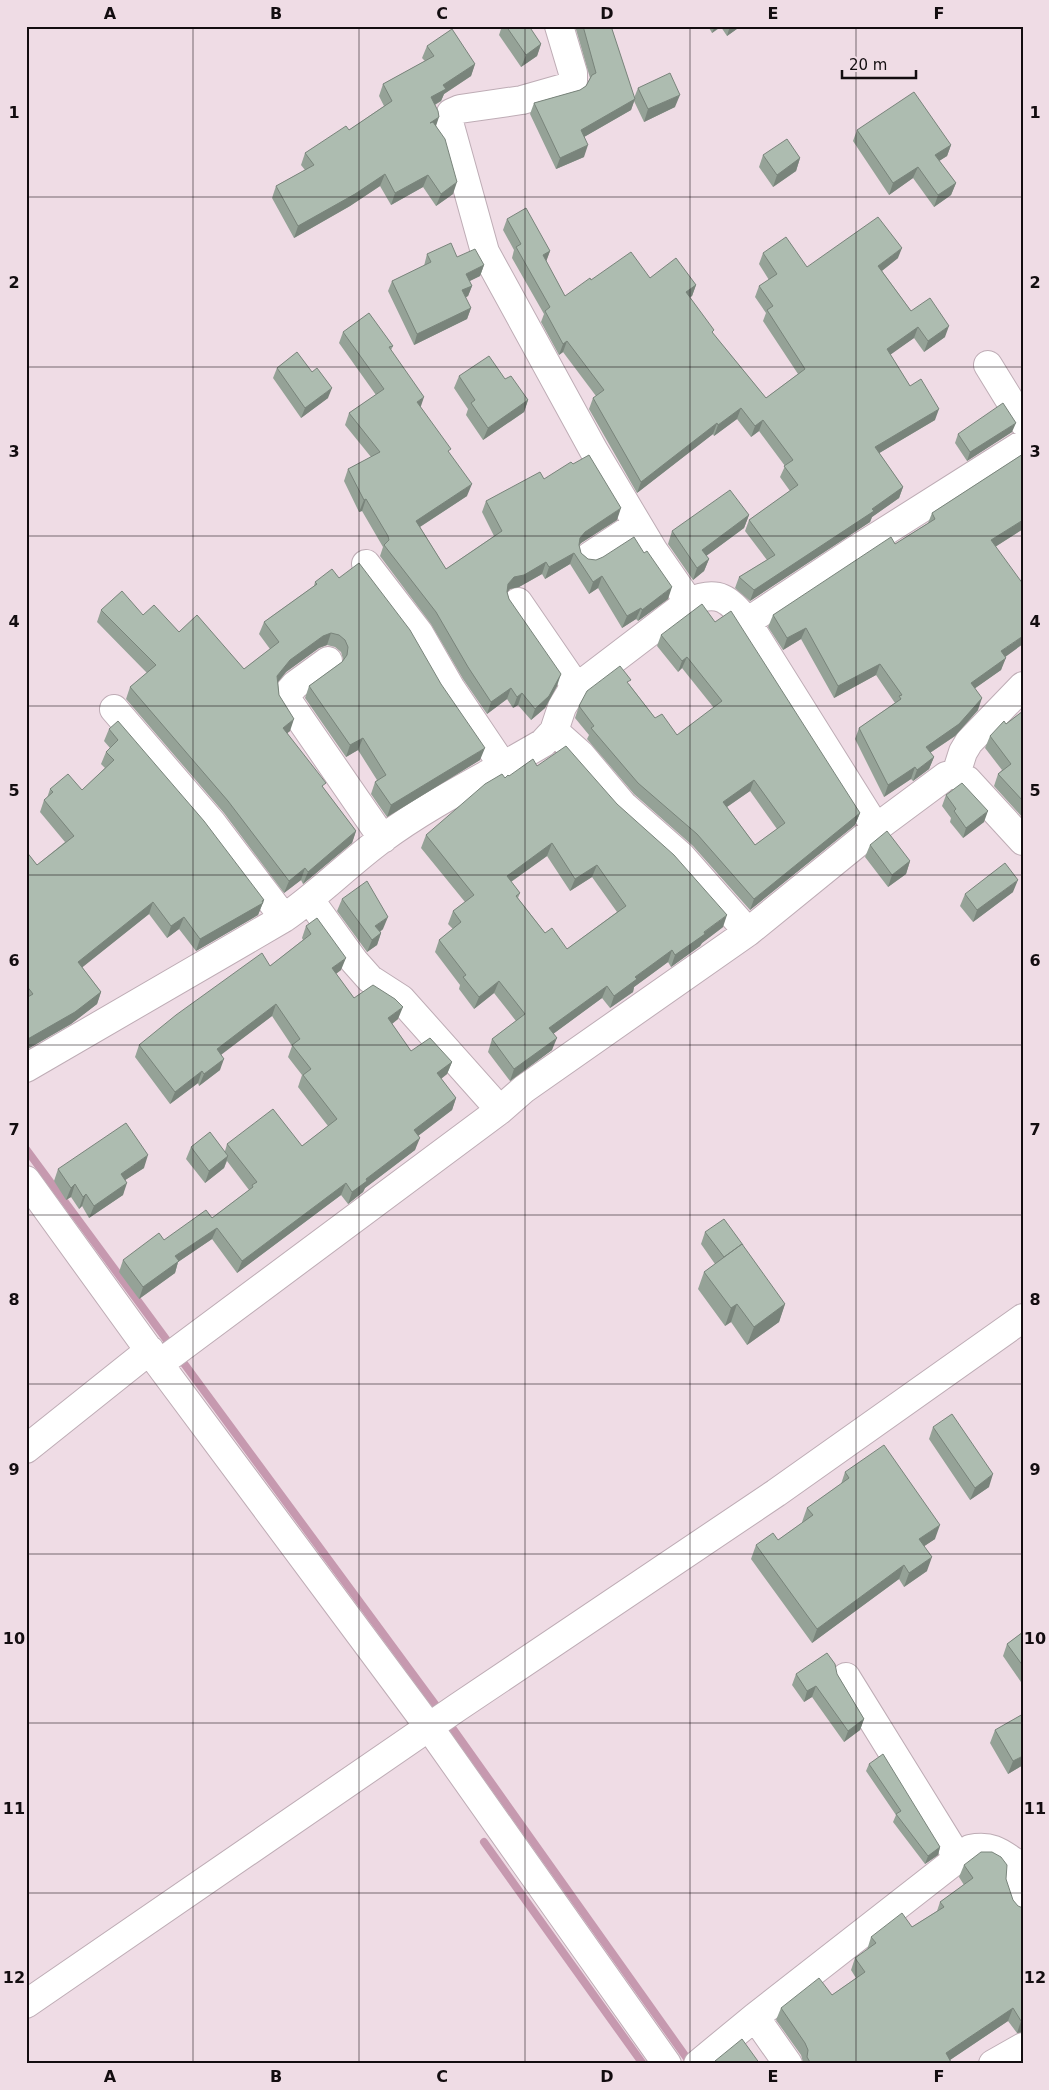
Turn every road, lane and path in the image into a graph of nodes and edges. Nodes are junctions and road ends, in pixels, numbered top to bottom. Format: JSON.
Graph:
{"nodes":[{"id":1,"x":559,"y":26,"type":"edge"},
{"id":2,"x":988,"y":365,"type":"dead end"},
{"id":3,"x":1023,"y":422,"type":"edge"},
{"id":4,"x":1023,"y":444,"type":"edge"},
{"id":5,"x":637,"y":525,"type":"junction"},
{"id":6,"x":590,"y":556,"type":"dead end"},
{"id":7,"x":366,"y":564,"type":"dead end"},
{"id":8,"x":518,"y":602,"type":"dead end"},
{"id":9,"x":689,"y":602,"type":"junction"},
{"id":10,"x":748,"y":622,"type":"junction"},
{"id":11,"x":328,"y":661,"type":"dead end"},
{"id":12,"x":1023,"y":686,"type":"edge"},
{"id":13,"x":577,"y":688,"type":"junction"},
{"id":14,"x":114,"y":709,"type":"dead end"},
{"id":15,"x":554,"y":731,"type":"junction"},
{"id":16,"x":503,"y":766,"type":"junction"},
{"id":17,"x":956,"y":774,"type":"junction"},
{"id":18,"x":876,"y":828,"type":"junction"},
{"id":19,"x":383,"y":838,"type":"junction"},
{"id":20,"x":1023,"y":841,"type":"edge"},
{"id":21,"x":310,"y":900,"type":"junction"},
{"id":22,"x":284,"y":918,"type":"junction"},
{"id":23,"x":748,"y":932,"type":"junction"},
{"id":24,"x":26,"y":1068,"type":"edge"},
{"id":25,"x":500,"y":1110,"type":"junction"},
{"id":26,"x":26,"y":1180,"type":"edge"},
{"id":27,"x":1023,"y":1318,"type":"edge"},
{"id":28,"x":165,"y":1354,"type":"junction"},
{"id":29,"x":26,"y":1449,"type":"edge"},
{"id":30,"x":846,"y":1677,"type":"dead end"},
{"id":31,"x":429,"y":1727,"type":"junction"},
{"id":32,"x":958,"y":1858,"type":"junction"},
{"id":33,"x":1023,"y":1870,"type":"edge"},
{"id":34,"x":1023,"y":1906,"type":"edge"},
{"id":35,"x":26,"y":2004,"type":"edge"},
{"id":36,"x":755,"y":2017,"type":"junction"},
{"id":37,"x":1023,"y":2047,"type":"edge"},
{"id":38,"x":703,"y":2060,"type":"edge"},
{"id":39,"x":667,"y":2064,"type":"edge"},
{"id":40,"x":788,"y":2064,"type":"edge"},
{"id":41,"x":993,"y":2064,"type":"edge"}],
"edges":[{"from":1,"to":5,"type":"street"},
{"from":2,"to":3,"type":"street"},
{"from":4,"to":10,"type":"street"},
{"from":5,"to":6,"type":"street"},
{"from":5,"to":9,"type":"street"},
{"from":7,"to":16,"type":"street"},
{"from":8,"to":13,"type":"street"},
{"from":9,"to":10,"type":"street"},
{"from":9,"to":13,"type":"street"},
{"from":10,"to":18,"type":"street"},
{"from":11,"to":19,"type":"street"},
{"from":12,"to":17,"type":"street"},
{"from":13,"to":15,"type":"street"},
{"from":14,"to":22,"type":"street"},
{"from":15,"to":16,"type":"street"},
{"from":15,"to":23,"type":"street"},
{"from":16,"to":19,"type":"street"},
{"from":17,"to":18,"type":"street"},
{"from":17,"to":20,"type":"street"},
{"from":18,"to":23,"type":"street"},
{"from":19,"to":21,"type":"street"},
{"from":21,"to":22,"type":"street"},
{"from":21,"to":25,"type":"street"},
{"from":22,"to":24,"type":"street"},
{"from":23,"to":25,"type":"street"},
{"from":25,"to":28,"type":"street"},
{"from":26,"to":28,"type":"street"},
{"from":27,"to":31,"type":"street"},
{"from":28,"to":29,"type":"street"},
{"from":28,"to":31,"type":"street"},
{"from":30,"to":32,"type":"street"},
{"from":31,"to":35,"type":"street"},
{"from":31,"to":39,"type":"street"},
{"from":32,"to":33,"type":"street"},
{"from":32,"to":36,"type":"street"},
{"from":33,"to":34,"type":"street"},
{"from":36,"to":38,"type":"street"},
{"from":36,"to":40,"type":"street"},
{"from":37,"to":41,"type":"street"}]}
